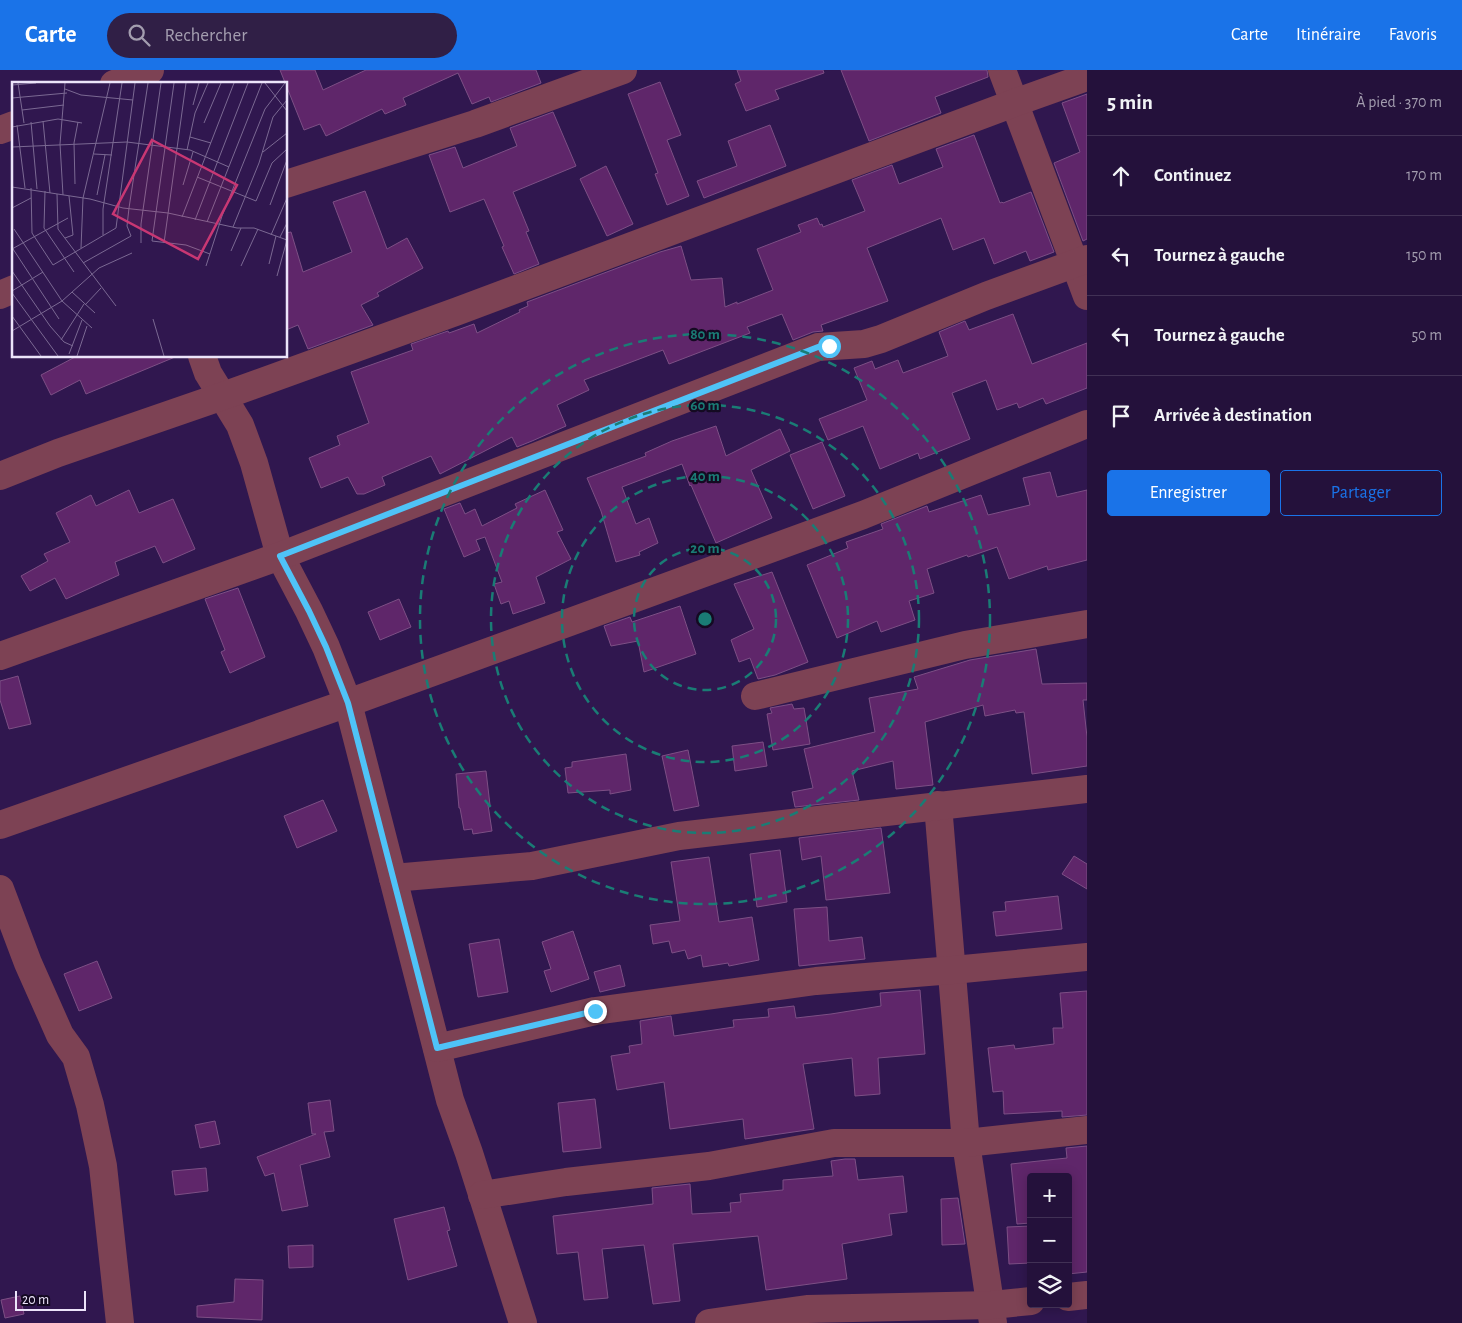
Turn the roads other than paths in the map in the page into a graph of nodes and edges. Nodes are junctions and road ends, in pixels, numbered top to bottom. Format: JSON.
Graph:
{"nodes":[{"id":1,"x":623,"y":70,"type":"edge"},
{"id":2,"x":1002,"y":70,"type":"edge"},
{"id":3,"x":1087,"y":78,"type":"edge"},
{"id":4,"x":1014,"y":103,"type":"junction"},
{"id":5,"x":12,"y":126,"type":"edge"},
{"id":6,"x":0,"y":130,"type":"edge"},
{"id":7,"x":288,"y":183,"type":"edge"},
{"id":8,"x":1081,"y":260,"type":"edge"},
{"id":9,"x":12,"y":290,"type":"edge"},
{"id":10,"x":0,"y":295,"type":"edge"},
{"id":11,"x":1087,"y":296,"type":"edge"},
{"id":12,"x":203,"y":358,"type":"edge"},
{"id":13,"x":223,"y":396,"type":"junction"},
{"id":14,"x":1087,"y":424,"type":"edge"},
{"id":15,"x":0,"y":476,"type":"edge"},
{"id":16,"x":280,"y":556,"type":"junction"},
{"id":17,"x":1087,"y":624,"type":"edge"},
{"id":18,"x":0,"y":656,"type":"edge"},
{"id":19,"x":755,"y":696,"type":"dead end"},
{"id":20,"x":348,"y":703,"type":"junction"},
{"id":21,"x":1087,"y":789,"type":"edge"},
{"id":22,"x":938,"y":805,"type":"junction"},
{"id":23,"x":0,"y":825,"type":"edge"},
{"id":24,"x":393,"y":878,"type":"junction"},
{"id":25,"x":0,"y":889,"type":"edge"},
{"id":26,"x":1087,"y":957,"type":"edge"},
{"id":27,"x":953,"y":970,"type":"junction"},
{"id":28,"x":437,"y":1048,"type":"junction"},
{"id":29,"x":1087,"y":1130,"type":"edge"},
{"id":30,"x":966,"y":1143,"type":"junction"},
{"id":31,"x":482,"y":1195,"type":"junction"},
{"id":32,"x":1087,"y":1295,"type":"edge"},
{"id":33,"x":1072,"y":1297,"type":"edge"},
{"id":34,"x":1027,"y":1302,"type":"edge"},
{"id":35,"x":993,"y":1314,"type":"edge"},
{"id":36,"x":120,"y":1323,"type":"edge"},
{"id":37,"x":523,"y":1323,"type":"edge"},
{"id":38,"x":709,"y":1323,"type":"edge"}],
"edges":[{"from":1,"to":7,"type":"street"},
{"from":2,"to":4,"type":"street"},
{"from":3,"to":4,"type":"street"},
{"from":4,"to":8,"type":"street"},
{"from":4,"to":13,"type":"street"},
{"from":5,"to":6,"type":"street"},
{"from":8,"to":11,"type":"street"},
{"from":8,"to":16,"type":"street"},
{"from":9,"to":10,"type":"street"},
{"from":12,"to":13,"type":"street"},
{"from":13,"to":15,"type":"street"},
{"from":13,"to":16,"type":"street"},
{"from":14,"to":20,"type":"street"},
{"from":16,"to":18,"type":"street"},
{"from":16,"to":20,"type":"street"},
{"from":17,"to":19,"type":"street"},
{"from":20,"to":23,"type":"street"},
{"from":20,"to":24,"type":"street"},
{"from":21,"to":22,"type":"street"},
{"from":22,"to":24,"type":"street"},
{"from":22,"to":27,"type":"street"},
{"from":24,"to":28,"type":"street"},
{"from":25,"to":36,"type":"street"},
{"from":26,"to":27,"type":"street"},
{"from":27,"to":28,"type":"street"},
{"from":27,"to":30,"type":"street"},
{"from":28,"to":31,"type":"street"},
{"from":29,"to":30,"type":"street"},
{"from":30,"to":31,"type":"street"},
{"from":30,"to":35,"type":"street"},
{"from":31,"to":37,"type":"street"},
{"from":32,"to":33,"type":"street"},
{"from":34,"to":35,"type":"street"},
{"from":35,"to":38,"type":"street"}]}
